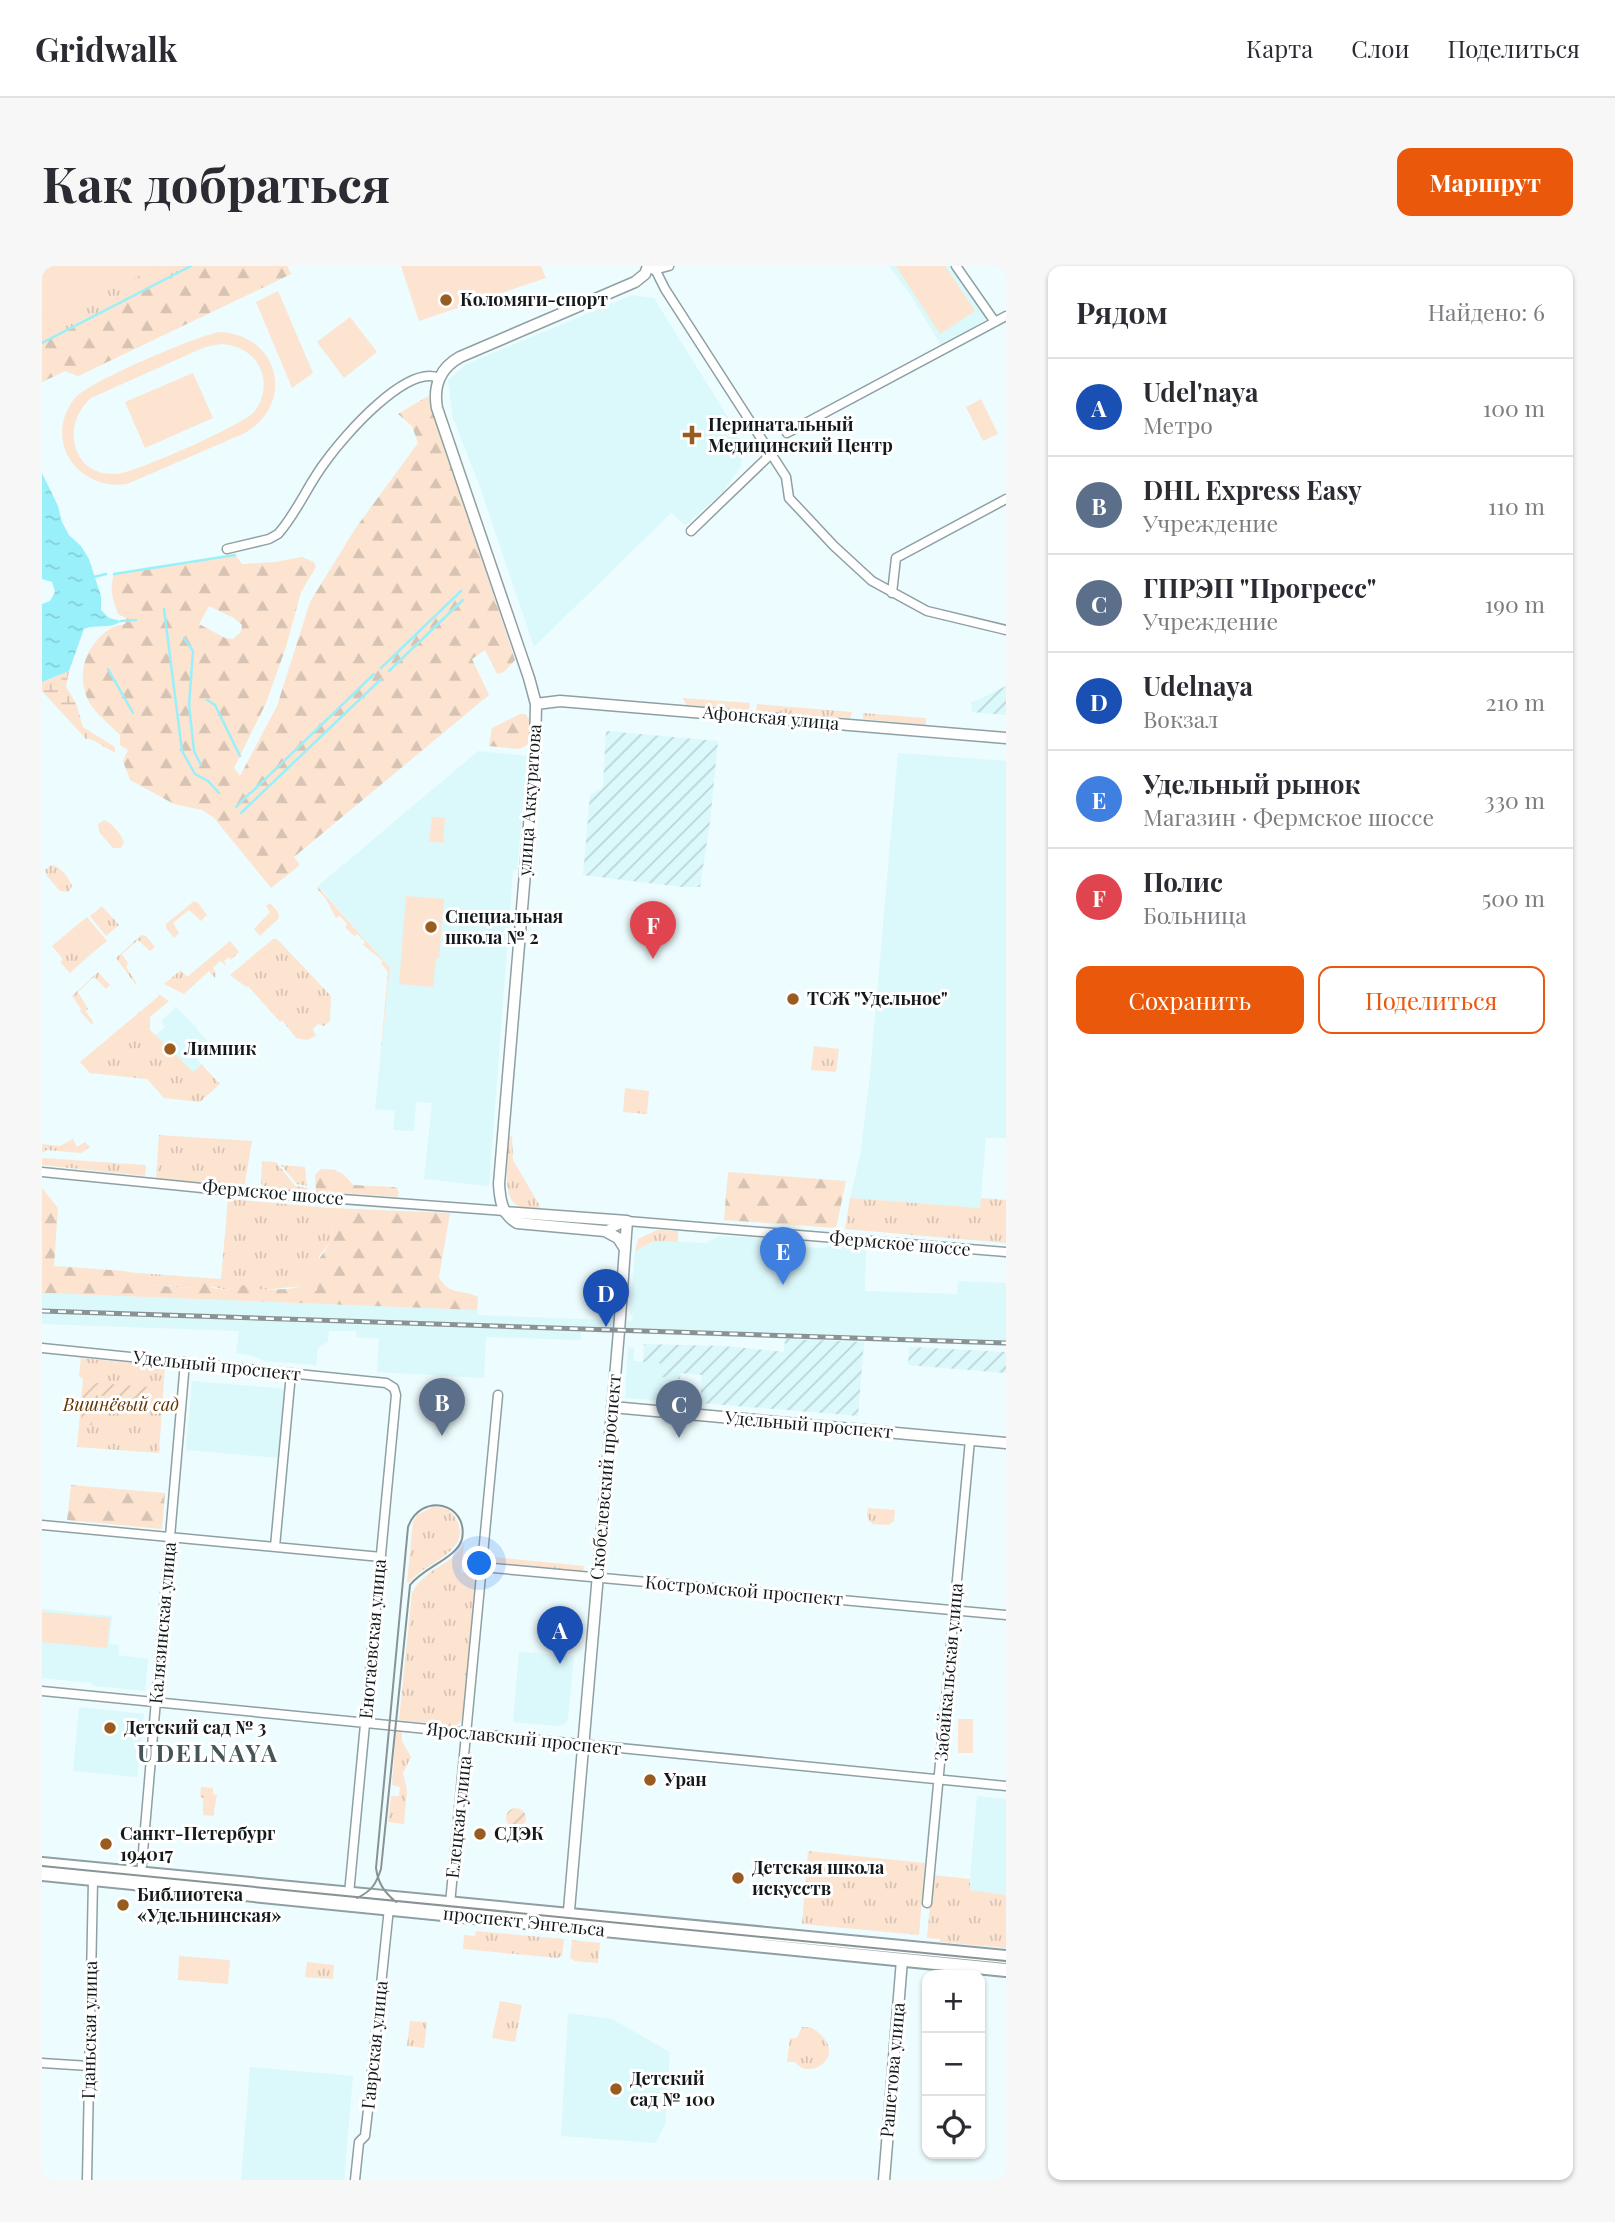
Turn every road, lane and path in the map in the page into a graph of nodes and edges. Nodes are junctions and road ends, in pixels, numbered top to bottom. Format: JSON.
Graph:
{"nodes":[{"id":1,"x":669,"y":266,"type":"edge"},
{"id":2,"x":956,"y":266,"type":"edge"},
{"id":3,"x":651,"y":269,"type":"edge"},
{"id":4,"x":1006,"y":316,"type":"edge"},
{"id":5,"x":995,"y":322,"type":"junction"},
{"id":6,"x":439,"y":378,"type":"junction"},
{"id":7,"x":787,"y":433,"type":"dead end"},
{"id":8,"x":770,"y":455,"type":"junction"},
{"id":9,"x":1006,"y":499,"type":"edge"},
{"id":10,"x":691,"y":530,"type":"dead end"},
{"id":11,"x":227,"y":549,"type":"dead end"},
{"id":12,"x":892,"y":593,"type":"junction"},
{"id":13,"x":1006,"y":630,"type":"edge"},
{"id":14,"x":536,"y":704,"type":"junction"},
{"id":15,"x":1006,"y":738,"type":"edge"},
{"id":16,"x":42,"y":1172,"type":"edge"},
{"id":17,"x":505,"y":1212,"type":"junction"},
{"id":18,"x":627,"y":1221,"type":"junction"},
{"id":19,"x":605,"y":1231,"type":"junction"},
{"id":20,"x":625,"y":1249,"type":"junction"},
{"id":21,"x":1006,"y":1252,"type":"edge"},
{"id":22,"x":42,"y":1348,"type":"edge"},
{"id":23,"x":185,"y":1362,"type":"junction"},
{"id":24,"x":291,"y":1373,"type":"junction"},
{"id":25,"x":392,"y":1386,"type":"joint"},
{"id":26,"x":498,"y":1395,"type":"dead end"},
{"id":27,"x":612,"y":1407,"type":"junction"},
{"id":28,"x":970,"y":1440,"type":"junction"},
{"id":29,"x":1006,"y":1443,"type":"edge"},
{"id":30,"x":42,"y":1525,"type":"edge"},
{"id":31,"x":171,"y":1537,"type":"junction"},
{"id":32,"x":275,"y":1547,"type":"junction"},
{"id":33,"x":381,"y":1557,"type":"junction"},
{"id":34,"x":482,"y":1567,"type":"junction"},
{"id":35,"x":597,"y":1578,"type":"junction"},
{"id":36,"x":955,"y":1611,"type":"junction"},
{"id":37,"x":1006,"y":1615,"type":"edge"},
{"id":38,"x":42,"y":1691,"type":"edge"},
{"id":39,"x":157,"y":1702,"type":"junction"},
{"id":40,"x":365,"y":1723,"type":"junction"},
{"id":41,"x":467,"y":1733,"type":"junction"},
{"id":42,"x":583,"y":1745,"type":"junction"},
{"id":43,"x":938,"y":1780,"type":"junction"},
{"id":44,"x":1006,"y":1786,"type":"edge"},
{"id":45,"x":42,"y":1864,"type":"edge"},
{"id":46,"x":42,"y":1874,"type":"edge"},
{"id":47,"x":140,"y":1879,"type":"junction"},
{"id":48,"x":93,"y":1880,"type":"junction"},
{"id":49,"x":349,"y":1894,"type":"junction"},
{"id":50,"x":927,"y":1903,"type":"dead end"},
{"id":51,"x":450,"y":1904,"type":"junction"},
{"id":52,"x":389,"y":1908,"type":"junction"},
{"id":53,"x":568,"y":1921,"type":"junction"},
{"id":54,"x":903,"y":1954,"type":"junction"},
{"id":55,"x":1006,"y":1957,"type":"edge"},
{"id":56,"x":1006,"y":1970,"type":"edge"},
{"id":57,"x":42,"y":2063,"type":"edge"},
{"id":58,"x":89,"y":2066,"type":"junction"},
{"id":59,"x":87,"y":2180,"type":"edge"},
{"id":60,"x":355,"y":2180,"type":"edge"},
{"id":61,"x":884,"y":2180,"type":"edge"}],
"edges":[{"from":1,"to":3,"type":"street"},
{"from":2,"to":5,"type":"street"},
{"from":3,"to":6,"type":"street"},
{"from":3,"to":8,"type":"street"},
{"from":4,"to":5,"type":"street"},
{"from":5,"to":7,"type":"street"},
{"from":6,"to":11,"type":"street"},
{"from":6,"to":14,"type":"street","name":"улица Аккуратова"},
{"from":8,"to":10,"type":"street"},
{"from":8,"to":12,"type":"street"},
{"from":9,"to":12,"type":"street"},
{"from":12,"to":13,"type":"street"},
{"from":14,"to":15,"type":"street","name":"Афонская улица"},
{"from":14,"to":17,"type":"street","name":"улица Аккуратова"},
{"from":16,"to":17,"type":"street","name":"Фермское шоссе"},
{"from":17,"to":18,"type":"street","name":"Фермское шоссе"},
{"from":17,"to":19,"type":"street","name":"Фермское шоссе"},
{"from":18,"to":19,"type":"street","name":"Фермское шоссе"},
{"from":18,"to":20,"type":"street","name":"Скобелевский проспект"},
{"from":18,"to":21,"type":"street","name":"Фермское шоссе"},
{"from":19,"to":20,"type":"street"},
{"from":20,"to":27,"type":"street","name":"Скобелевский проспект"},
{"from":22,"to":23,"type":"street","name":"Удельный проспект"},
{"from":23,"to":24,"type":"street","name":"Удельный проспект"},
{"from":23,"to":31,"type":"street","name":"Калязинская улица"},
{"from":24,"to":25,"type":"street","name":"Удельный проспект"},
{"from":24,"to":32,"type":"street"},
{"from":25,"to":33,"type":"street","name":"Енотаевская улица"},
{"from":26,"to":34,"type":"street","name":"Елецкая улица"},
{"from":27,"to":28,"type":"street","name":"Удельный проспект"},
{"from":27,"to":35,"type":"street","name":"Скобелевский проспект"},
{"from":28,"to":29,"type":"street","name":"Удельный проспект"},
{"from":28,"to":36,"type":"street","name":"Забайкальская улица"},
{"from":30,"to":31,"type":"street"},
{"from":31,"to":32,"type":"street"},
{"from":31,"to":39,"type":"street","name":"Калязинская улица"},
{"from":32,"to":33,"type":"street"},
{"from":33,"to":40,"type":"street","name":"Енотаевская улица"},
{"from":34,"to":35,"type":"street","name":"Костромской проспект"},
{"from":34,"to":41,"type":"street","name":"Елецкая улица"},
{"from":35,"to":36,"type":"street","name":"Костромской проспект"},
{"from":35,"to":42,"type":"street","name":"Скобелевский проспект"},
{"from":36,"to":37,"type":"street","name":"Костромской проспект"},
{"from":36,"to":43,"type":"street","name":"Забайкальская улица"},
{"from":38,"to":39,"type":"street","name":"Ярославский проспект"},
{"from":39,"to":40,"type":"street","name":"Ярославский проспект"},
{"from":39,"to":47,"type":"street","name":"Калязинская улица"},
{"from":40,"to":41,"type":"street","name":"Ярославский проспект"},
{"from":40,"to":49,"type":"street","name":"Енотаевская улица"},
{"from":41,"to":42,"type":"street","name":"Ярославский проспект"},
{"from":41,"to":51,"type":"street","name":"Елецкая улица"},
{"from":42,"to":43,"type":"street","name":"Ярославский проспект"},
{"from":42,"to":53,"type":"street","name":"Скобелевский проспект"},
{"from":43,"to":44,"type":"street","name":"Ярославский проспект"},
{"from":43,"to":50,"type":"street","name":"Забайкальская улица"},
{"from":45,"to":47,"type":"main road","name":"проспект Энгельса"},
{"from":46,"to":48,"type":"main road","name":"проспект Энгельса"},
{"from":47,"to":48,"type":"main road","name":"проспект Энгельса"},
{"from":47,"to":49,"type":"main road","name":"проспект Энгельса"},
{"from":47,"to":52,"type":"main road","name":"проспект Энгельса"},
{"from":48,"to":58,"type":"street","name":"Гданьская улица"},
{"from":49,"to":51,"type":"main road","name":"проспект Энгельса"},
{"from":51,"to":53,"type":"main road","name":"проспект Энгельса"},
{"from":52,"to":53,"type":"main road","name":"проспект Энгельса"},
{"from":52,"to":60,"type":"street","name":"Гаврская улица"},
{"from":53,"to":54,"type":"main road","name":"проспект Энгельса"},
{"from":54,"to":55,"type":"main road","name":"проспект Энгельса"},
{"from":54,"to":56,"type":"main road","name":"проспект Энгельса"},
{"from":54,"to":61,"type":"street","name":"Рашетова улица"},
{"from":57,"to":58,"type":"street"},
{"from":58,"to":59,"type":"street","name":"Гданьская улица"}]}
